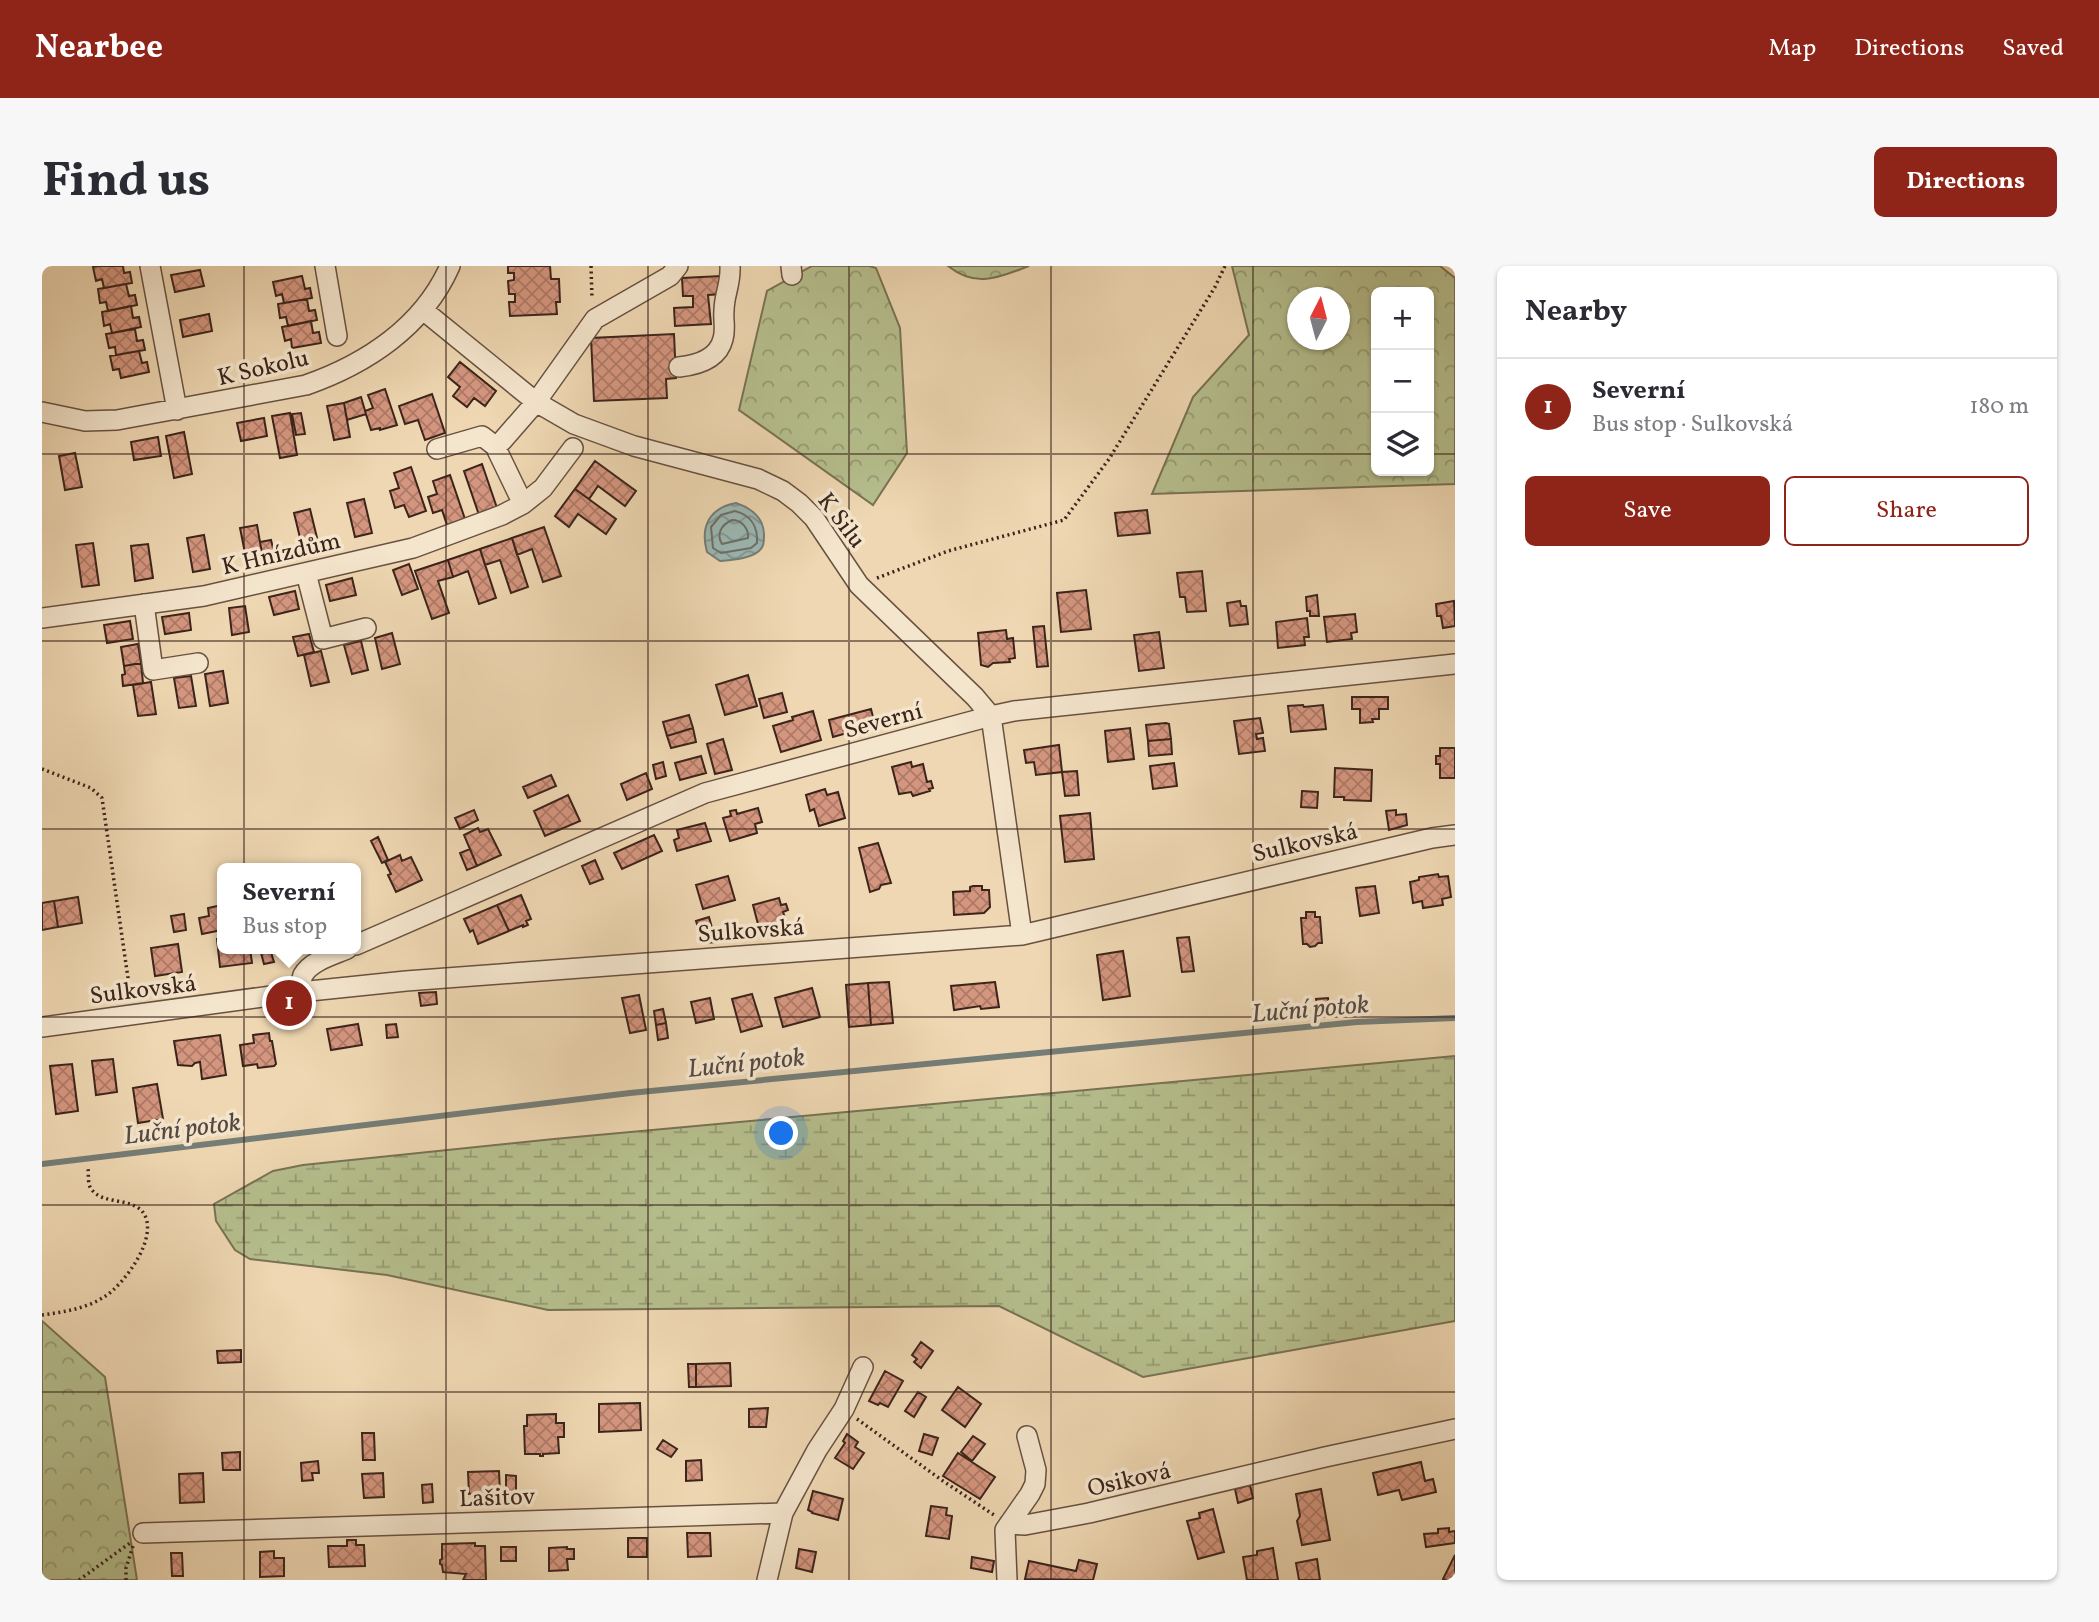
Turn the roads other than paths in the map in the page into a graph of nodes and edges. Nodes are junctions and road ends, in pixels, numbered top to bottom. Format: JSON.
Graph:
{"nodes":[{"id":1,"x":150,"y":266,"type":"edge"},
{"id":2,"x":325,"y":266,"type":"edge"},
{"id":3,"x":450,"y":266,"type":"edge"},
{"id":4,"x":678,"y":266,"type":"edge"},
{"id":5,"x":730,"y":266,"type":"edge"},
{"id":6,"x":423,"y":310,"type":"junction"},
{"id":7,"x":337,"y":336,"type":"dead end"},
{"id":8,"x":679,"y":367,"type":"dead end"},
{"id":9,"x":536,"y":402,"type":"junction"},
{"id":10,"x":177,"y":410,"type":"junction"},
{"id":11,"x":42,"y":412,"type":"edge"},
{"id":12,"x":495,"y":446,"type":"junction"},
{"id":13,"x":573,"y":448,"type":"dead end"},
{"id":14,"x":437,"y":449,"type":"dead end"},
{"id":15,"x":523,"y":503,"type":"junction"},
{"id":16,"x":306,"y":573,"type":"junction"},
{"id":17,"x":144,"y":604,"type":"junction"},
{"id":18,"x":42,"y":618,"type":"edge"},
{"id":19,"x":366,"y":628,"type":"dead end"},
{"id":20,"x":198,"y":663,"type":"dead end"},
{"id":21,"x":1455,"y":664,"type":"edge"},
{"id":22,"x":991,"y":716,"type":"junction"},
{"id":23,"x":1455,"y":835,"type":"edge"},
{"id":24,"x":1022,"y":935,"type":"junction"},
{"id":25,"x":361,"y":942,"type":"edge"},
{"id":26,"x":335,"y":954,"type":"edge"},
{"id":27,"x":300,"y":992,"type":"junction"},
{"id":28,"x":42,"y":1027,"type":"edge"},
{"id":29,"x":863,"y":1367,"type":"dead end"},
{"id":30,"x":1455,"y":1429,"type":"edge"},
{"id":31,"x":1027,"y":1436,"type":"dead end"},
{"id":32,"x":783,"y":1513,"type":"junction"},
{"id":33,"x":1009,"y":1524,"type":"junction"},
{"id":34,"x":143,"y":1533,"type":"road end"},
{"id":35,"x":767,"y":1580,"type":"edge"},
{"id":36,"x":1007,"y":1580,"type":"edge"}],
"edges":[{"from":1,"to":10,"type":"street"},
{"from":2,"to":7,"type":"street"},
{"from":3,"to":6,"type":"street","name":"K Sokolu"},
{"from":4,"to":9,"type":"street"},
{"from":5,"to":8,"type":"street"},
{"from":6,"to":9,"type":"street","name":"K Silu"},
{"from":6,"to":10,"type":"street","name":"K Sokolu"},
{"from":9,"to":12,"type":"street"},
{"from":9,"to":22,"type":"street","name":"K Silu"},
{"from":10,"to":11,"type":"street","name":"K Sokolu"},
{"from":12,"to":14,"type":"street"},
{"from":12,"to":15,"type":"street"},
{"from":13,"to":15,"type":"street","name":"K Hnízdům"},
{"from":15,"to":16,"type":"street","name":"K Hnízdům"},
{"from":16,"to":17,"type":"street","name":"K Hnízdům"},
{"from":16,"to":19,"type":"street"},
{"from":17,"to":18,"type":"street","name":"K Hnízdům"},
{"from":17,"to":20,"type":"street"},
{"from":21,"to":22,"type":"street","name":"Severní"},
{"from":22,"to":24,"type":"street"},
{"from":22,"to":25,"type":"street","name":"Severní"},
{"from":23,"to":24,"type":"street","name":"Sulkovská"},
{"from":24,"to":27,"type":"street","name":"Sulkovská"},
{"from":26,"to":27,"type":"street"},
{"from":27,"to":28,"type":"street","name":"Sulkovská"},
{"from":29,"to":32,"type":"street"},
{"from":30,"to":33,"type":"street","name":"Osiková"},
{"from":31,"to":33,"type":"street"},
{"from":32,"to":34,"type":"street","name":"Lašitov"},
{"from":32,"to":35,"type":"street"},
{"from":33,"to":36,"type":"street"}]}
